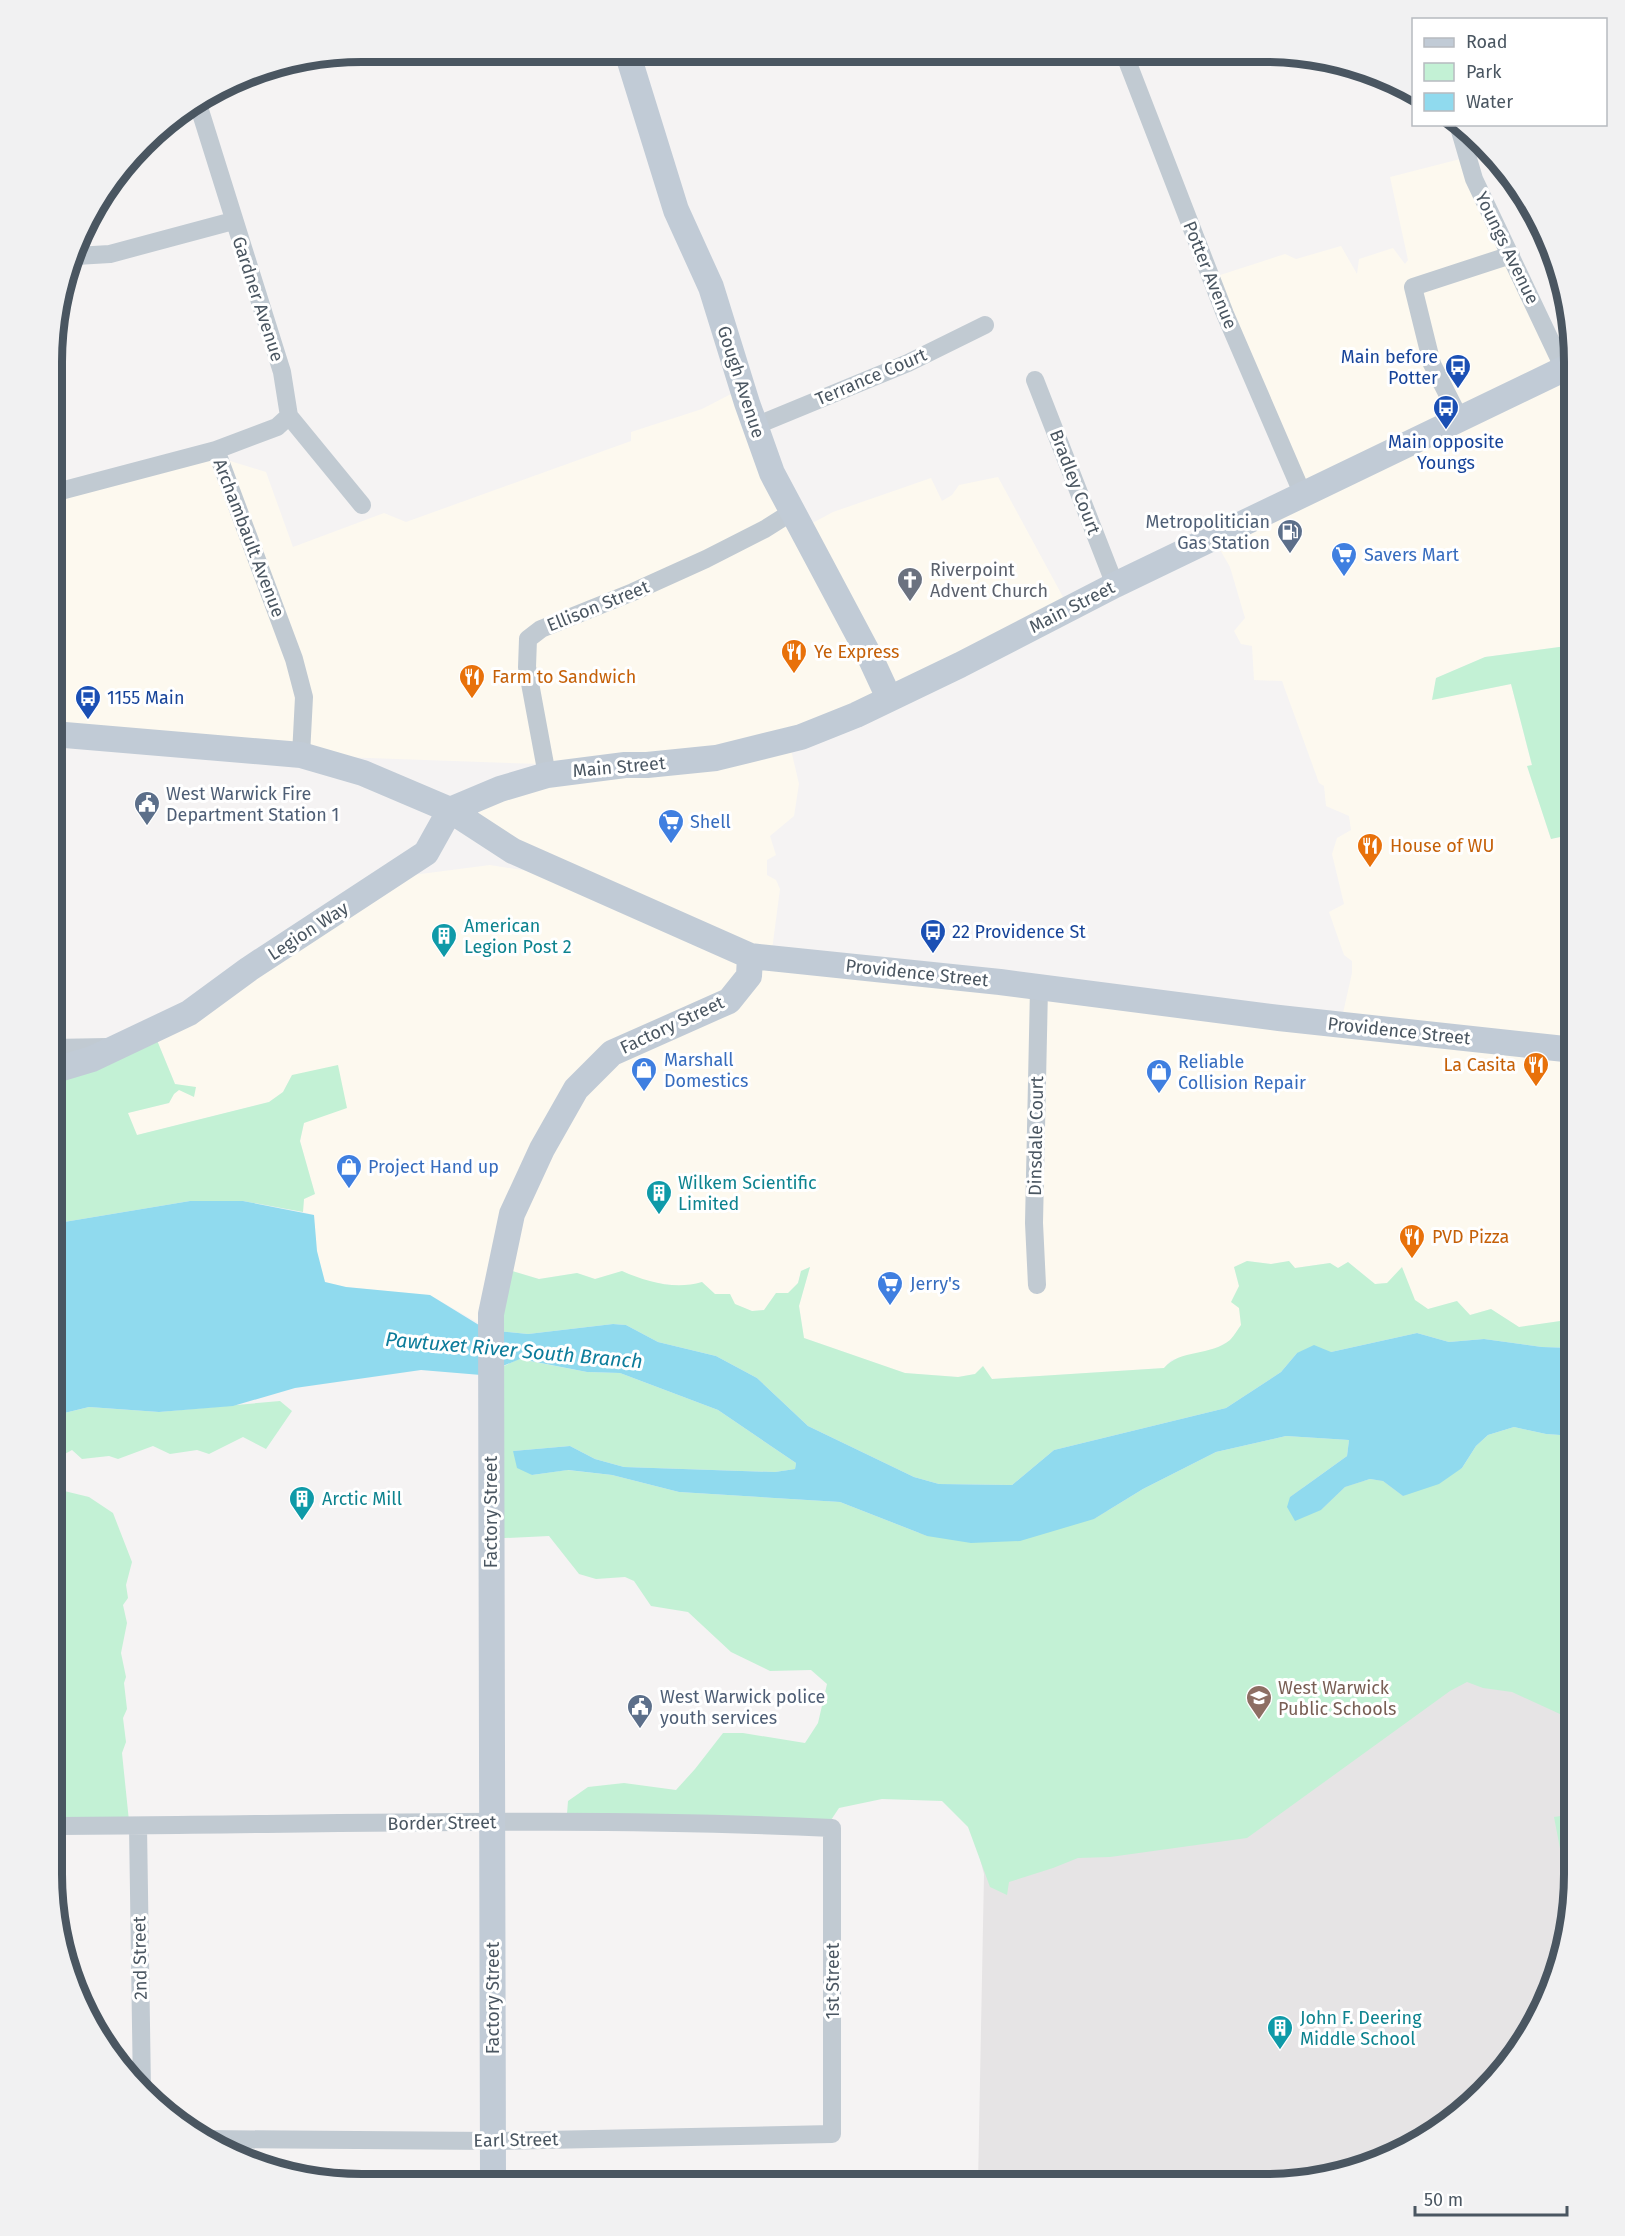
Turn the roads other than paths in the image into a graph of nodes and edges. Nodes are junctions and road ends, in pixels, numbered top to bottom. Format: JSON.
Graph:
{"nodes":[{"id":1,"x":630,"y":62,"type":"edge"},
{"id":2,"x":1127,"y":62,"type":"edge"},
{"id":3,"x":200,"y":109,"type":"edge"},
{"id":4,"x":1462,"y":137,"type":"edge"},
{"id":5,"x":233,"y":221,"type":"junction"},
{"id":6,"x":1511,"y":255,"type":"junction"},
{"id":7,"x":81,"y":256,"type":"edge"},
{"id":8,"x":985,"y":325,"type":"dead end"},
{"id":9,"x":1564,"y":356,"type":"edge"},
{"id":10,"x":1564,"y":368,"type":"edge"},
{"id":11,"x":1035,"y":380,"type":"dead end"},
{"id":12,"x":290,"y":416,"type":"junction"},
{"id":13,"x":1460,"y":419,"type":"junction"},
{"id":14,"x":755,"y":426,"type":"junction"},
{"id":15,"x":216,"y":450,"type":"junction"},
{"id":16,"x":62,"y":491,"type":"edge"},
{"id":17,"x":1303,"y":495,"type":"junction"},
{"id":18,"x":362,"y":505,"type":"dead end"},
{"id":19,"x":792,"y":512,"type":"junction"},
{"id":20,"x":1115,"y":585,"type":"junction"},
{"id":21,"x":889,"y":698,"type":"junction"},
{"id":22,"x":62,"y":735,"type":"edge"},
{"id":23,"x":301,"y":755,"type":"junction"},
{"id":24,"x":547,"y":775,"type":"junction"},
{"id":25,"x":450,"y":810,"type":"junction"},
{"id":26,"x":750,"y":956,"type":"junction"},
{"id":27,"x":1039,"y":988,"type":"junction"},
{"id":28,"x":115,"y":1047,"type":"junction"},
{"id":29,"x":62,"y":1048,"type":"edge"},
{"id":30,"x":1564,"y":1049,"type":"edge"},
{"id":31,"x":62,"y":1068,"type":"edge"},
{"id":32,"x":1037,"y":1285,"type":"dead end"},
{"id":33,"x":493,"y":1822,"type":"junction"},
{"id":34,"x":62,"y":1826,"type":"edge"},
{"id":35,"x":138,"y":1826,"type":"junction"},
{"id":36,"x":832,"y":1828,"type":"joint"},
{"id":37,"x":142,"y":2079,"type":"edge"},
{"id":38,"x":832,"y":2134,"type":"joint"},
{"id":39,"x":221,"y":2139,"type":"edge"},
{"id":40,"x":493,"y":2141,"type":"junction"},
{"id":41,"x":493,"y":2174,"type":"edge"}],
"edges":[{"from":1,"to":14,"type":"main road","name":"Gough Avenue"},
{"from":2,"to":17,"type":"street","name":"Potter Avenue"},
{"from":3,"to":5,"type":"street","name":"Gardner Avenue"},
{"from":4,"to":6,"type":"street","name":"Youngs Avenue"},
{"from":5,"to":7,"type":"street"},
{"from":5,"to":12,"type":"street","name":"Gardner Avenue"},
{"from":6,"to":9,"type":"street","name":"Youngs Avenue"},
{"from":6,"to":13,"type":"street"},
{"from":8,"to":14,"type":"street","name":"Terrance Court"},
{"from":10,"to":13,"type":"main road","name":"Main Street"},
{"from":11,"to":20,"type":"street","name":"Bradley Court"},
{"from":12,"to":15,"type":"street"},
{"from":12,"to":18,"type":"street"},
{"from":13,"to":17,"type":"main road","name":"Main Street"},
{"from":14,"to":19,"type":"main road","name":"Gough Avenue"},
{"from":15,"to":16,"type":"street","name":"Archambault Avenue"},
{"from":15,"to":23,"type":"street","name":"Archambault Avenue"},
{"from":17,"to":20,"type":"main road","name":"Main Street"},
{"from":19,"to":21,"type":"main road","name":"Gough Avenue"},
{"from":19,"to":24,"type":"street","name":"Ellison Street"},
{"from":20,"to":21,"type":"main road","name":"Main Street"},
{"from":21,"to":24,"type":"main road","name":"Main Street"},
{"from":22,"to":23,"type":"main road"},
{"from":23,"to":25,"type":"main road","name":"Providence Street"},
{"from":24,"to":25,"type":"main road"},
{"from":25,"to":26,"type":"main road","name":"Providence Street"},
{"from":25,"to":28,"type":"main road","name":"Legion Way"},
{"from":26,"to":27,"type":"main road","name":"Providence Street"},
{"from":26,"to":33,"type":"main road","name":"Factory Street"},
{"from":27,"to":30,"type":"main road","name":"Providence Street"},
{"from":27,"to":32,"type":"street","name":"Dinsdale Court"},
{"from":28,"to":29,"type":"street"},
{"from":28,"to":31,"type":"main road","name":"Legion Way"},
{"from":33,"to":35,"type":"street","name":"Border Street"},
{"from":33,"to":36,"type":"street","name":"Border Street"},
{"from":33,"to":40,"type":"main road","name":"Factory Street"},
{"from":34,"to":35,"type":"street","name":"Border Street"},
{"from":35,"to":37,"type":"street","name":"2nd Street"},
{"from":36,"to":38,"type":"street","name":"1st Street"},
{"from":38,"to":40,"type":"street","name":"Earl Street"},
{"from":39,"to":40,"type":"street","name":"Earl Street"},
{"from":40,"to":41,"type":"main road","name":"Factory Street"}]}
